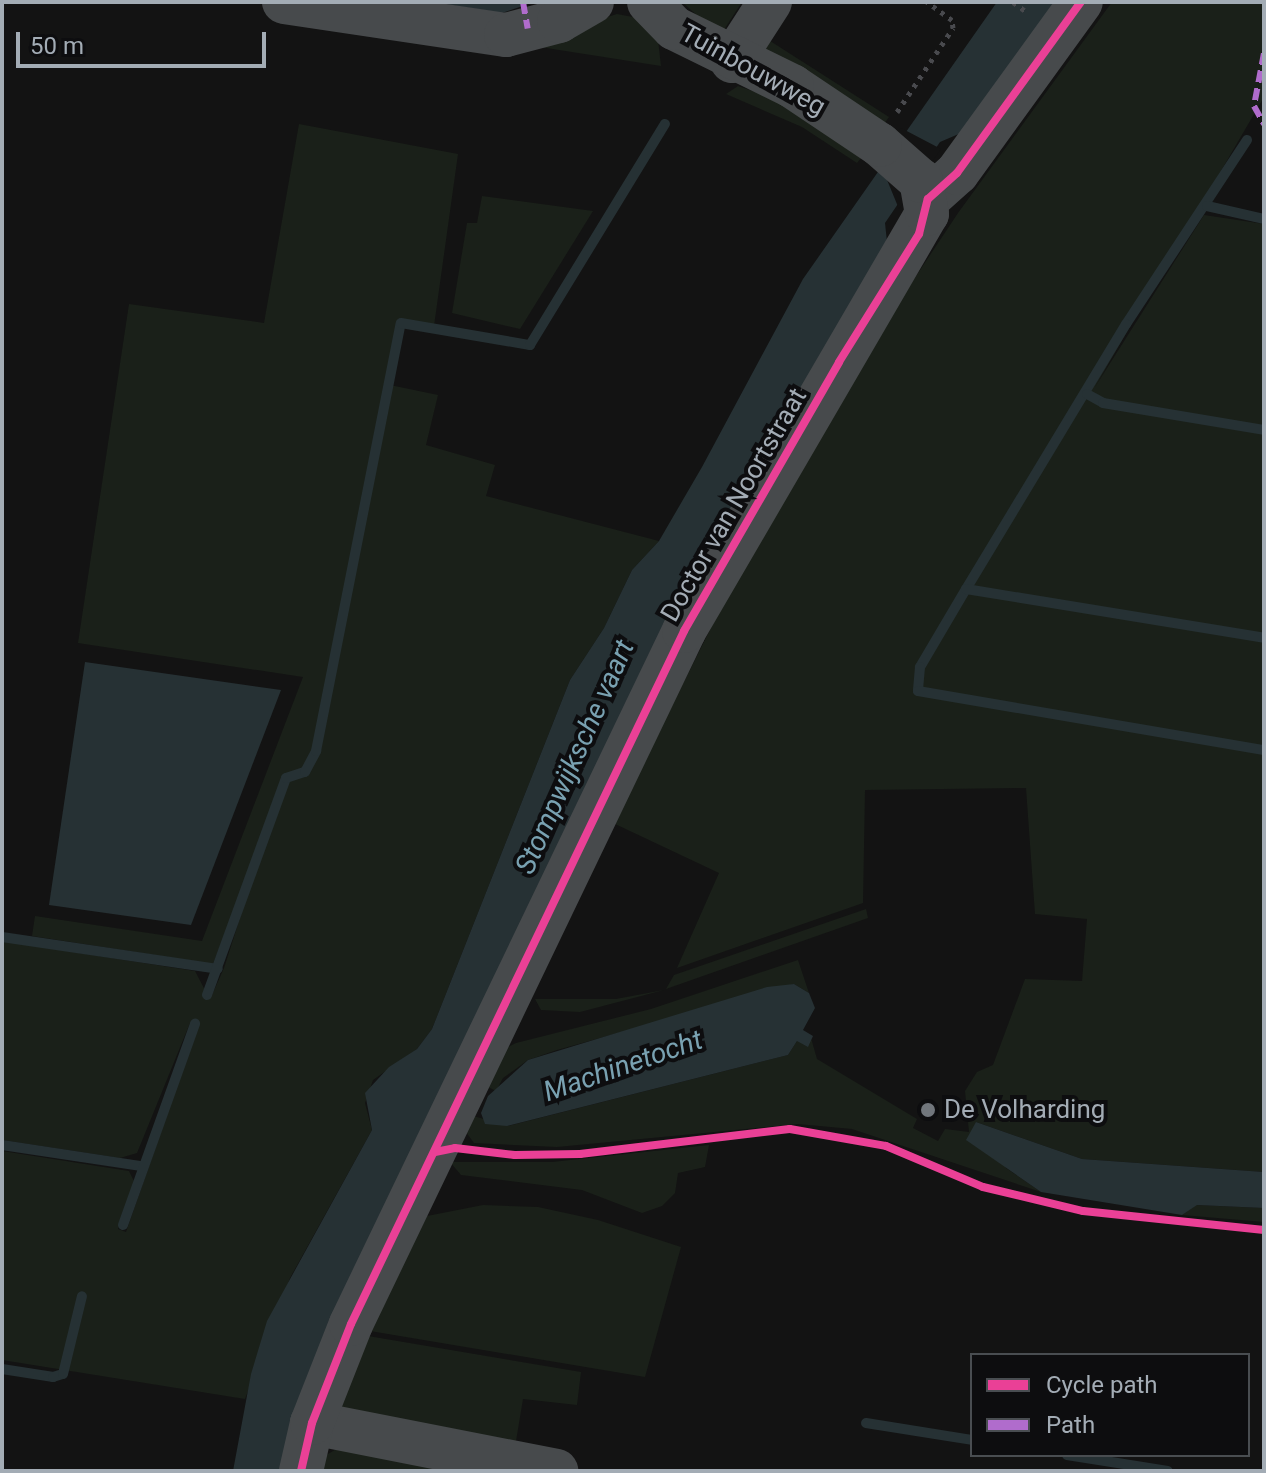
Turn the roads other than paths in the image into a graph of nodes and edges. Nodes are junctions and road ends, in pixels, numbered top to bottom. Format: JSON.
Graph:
{"nodes":[{"id":1,"x":284,"y":2,"type":"edge"},
{"id":2,"x":592,"y":2,"type":"edge"},
{"id":3,"x":649,"y":2,"type":"edge"},
{"id":4,"x":770,"y":2,"type":"edge"},
{"id":5,"x":1081,"y":2,"type":"edge"},
{"id":6,"x":732,"y":61,"type":"junction"},
{"id":7,"x":925,"y":190,"type":"junction"},
{"id":8,"x":312,"y":1423,"type":"junction"},
{"id":9,"x":301,"y":1471,"type":"edge"},
{"id":10,"x":556,"y":1471,"type":"edge"}],
"edges":[{"from":1,"to":2,"type":"street"},
{"from":3,"to":6,"type":"street","name":"Tuinbouwweg"},
{"from":4,"to":6,"type":"street"},
{"from":5,"to":7,"type":"street"},
{"from":6,"to":7,"type":"street","name":"Tuinbouwweg"},
{"from":7,"to":8,"type":"street","name":"Doctor van Noortstraat"},
{"from":8,"to":9,"type":"street","name":"Doctor van Noortstraat"},
{"from":8,"to":10,"type":"street"}]}
